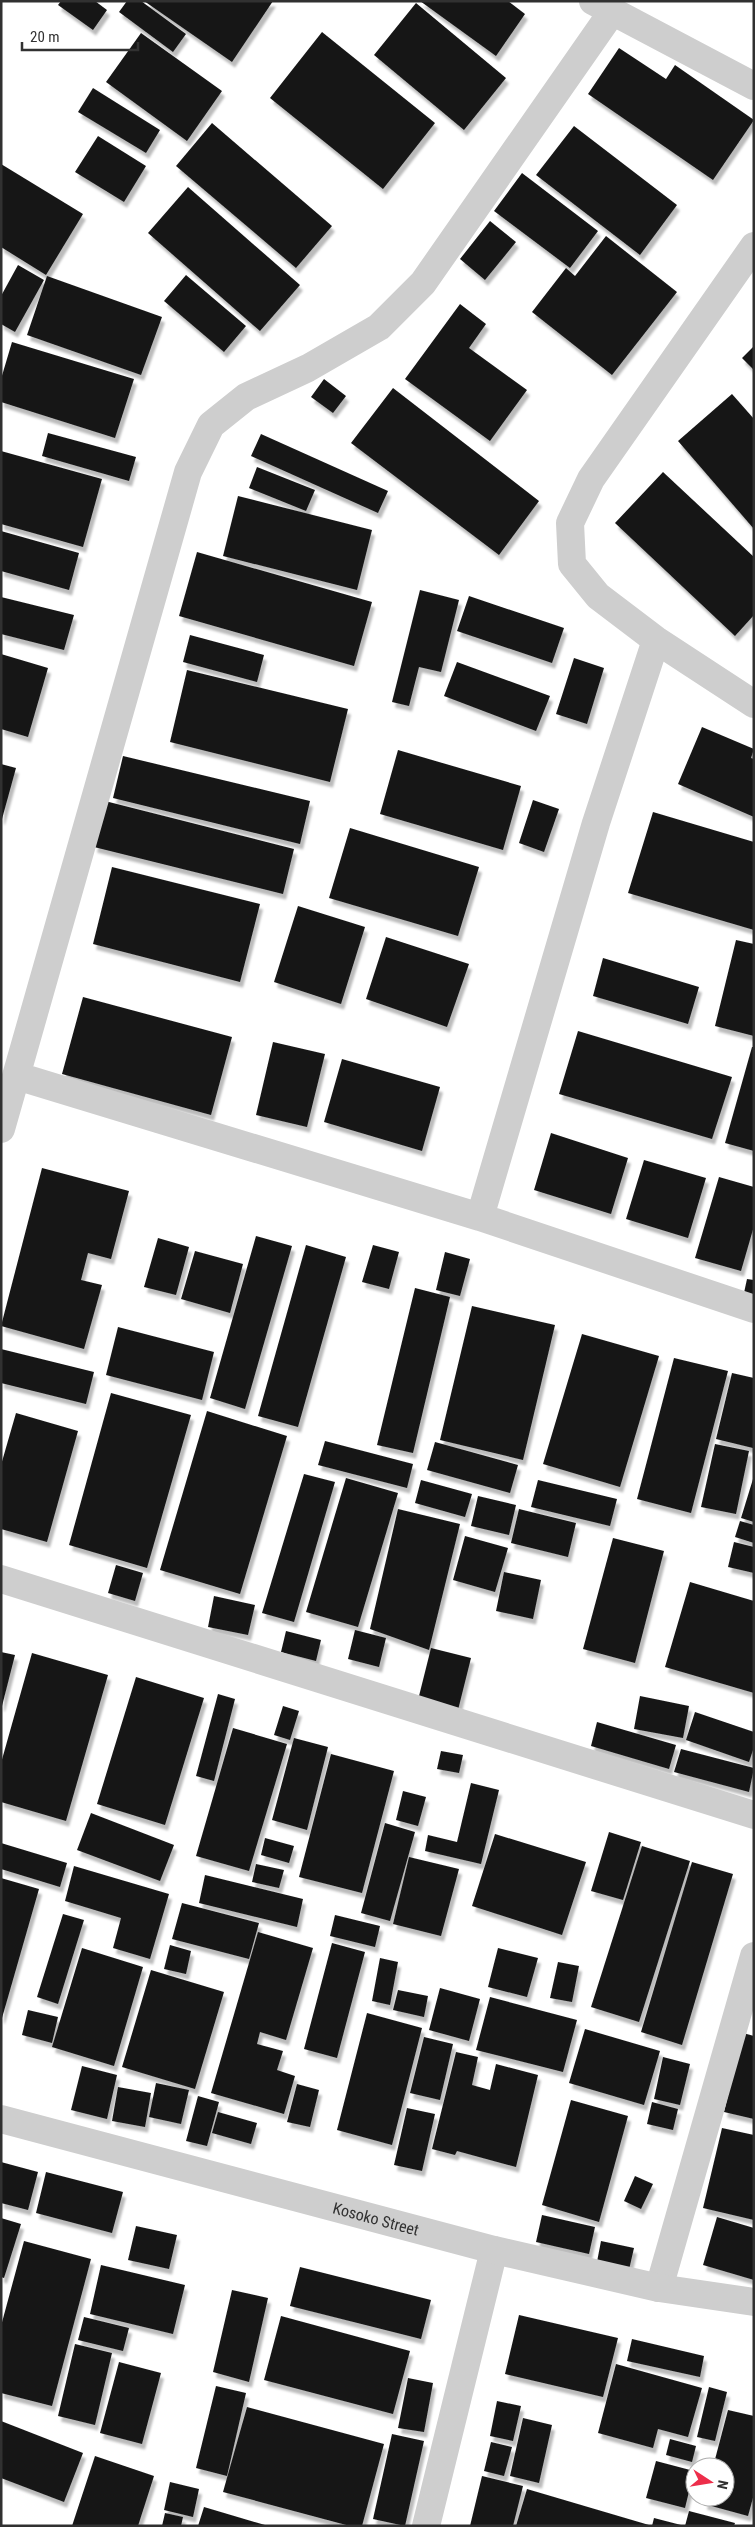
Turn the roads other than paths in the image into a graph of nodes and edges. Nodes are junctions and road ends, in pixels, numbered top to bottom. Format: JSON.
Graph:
{"nodes":[{"id":1,"x":603,"y":7,"type":"edge"},
{"id":2,"x":754,"y":86,"type":"edge"},
{"id":3,"x":754,"y":246,"type":"edge"},
{"id":4,"x":656,"y":640,"type":"junction"},
{"id":5,"x":754,"y":704,"type":"edge"},
{"id":6,"x":17,"y":1076,"type":"junction"},
{"id":7,"x":1,"y":1130,"type":"edge"},
{"id":8,"x":480,"y":1217,"type":"junction"},
{"id":9,"x":754,"y":1309,"type":"edge"},
{"id":10,"x":1,"y":1579,"type":"edge"},
{"id":11,"x":754,"y":1815,"type":"edge"},
{"id":12,"x":754,"y":1956,"type":"edge"},
{"id":13,"x":1,"y":2119,"type":"edge"},
{"id":14,"x":494,"y":2250,"type":"junction"},
{"id":15,"x":659,"y":2288,"type":"junction"},
{"id":16,"x":754,"y":2302,"type":"edge"},
{"id":17,"x":426,"y":2526,"type":"edge"}],
"edges":[{"from":1,"to":2,"type":"street"},
{"from":1,"to":6,"type":"street"},
{"from":3,"to":4,"type":"street"},
{"from":4,"to":5,"type":"street"},
{"from":4,"to":8,"type":"street"},
{"from":6,"to":7,"type":"street"},
{"from":6,"to":8,"type":"street"},
{"from":8,"to":9,"type":"street"},
{"from":10,"to":11,"type":"street"},
{"from":12,"to":15,"type":"street"},
{"from":13,"to":14,"type":"street","name":"Kosoko Street"},
{"from":14,"to":15,"type":"street","name":"Kosoko Street"},
{"from":14,"to":17,"type":"street"},
{"from":15,"to":16,"type":"street","name":"Kosoko Street"}]}
